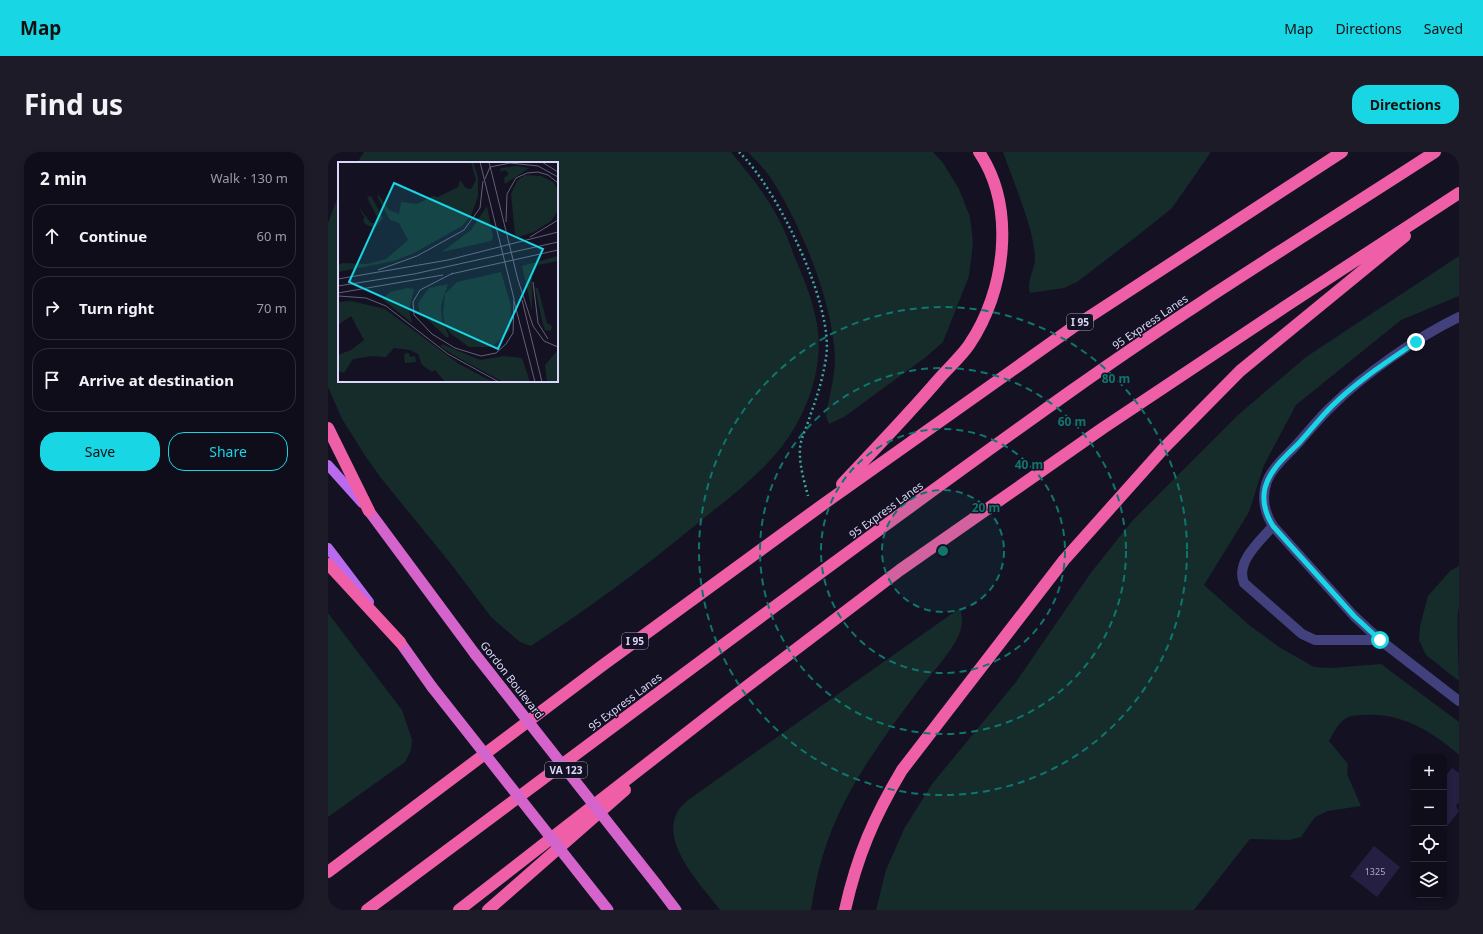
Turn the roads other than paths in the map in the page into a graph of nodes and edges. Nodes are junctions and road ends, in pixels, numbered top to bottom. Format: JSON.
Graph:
{"nodes":[{"id":1,"x":979,"y":152,"type":"edge"},
{"id":2,"x":1342,"y":152,"type":"edge"},
{"id":3,"x":1434,"y":152,"type":"edge"},
{"id":4,"x":1455,"y":196,"type":"edge"},
{"id":5,"x":1459,"y":317,"type":"edge"},
{"id":6,"x":328,"y":428,"type":"edge"},
{"id":7,"x":328,"y":465,"type":"edge"},
{"id":8,"x":825,"y":503,"type":"junction"},
{"id":9,"x":369,"y":511,"type":"junction"},
{"id":10,"x":1273,"y":526,"type":"junction"},
{"id":11,"x":328,"y":548,"type":"edge"},
{"id":12,"x":328,"y":564,"type":"edge"},
{"id":13,"x":1380,"y":640,"type":"junction"},
{"id":14,"x":400,"y":642,"type":"junction"},
{"id":15,"x":729,"y":700,"type":"junction"},
{"id":16,"x":1459,"y":701,"type":"edge"},
{"id":17,"x":328,"y":872,"type":"edge"},
{"id":18,"x":367,"y":910,"type":"edge"},
{"id":19,"x":459,"y":910,"type":"edge"},
{"id":20,"x":488,"y":910,"type":"edge"},
{"id":21,"x":608,"y":910,"type":"edge"},
{"id":22,"x":676,"y":910,"type":"edge"},
{"id":23,"x":845,"y":910,"type":"edge"}],
"edges":[{"from":1,"to":8,"type":"highway"},
{"from":2,"to":8,"type":"highway","number":"I 95"},
{"from":3,"to":18,"type":"highway","name":"95 Express Lanes"},
{"from":4,"to":15,"type":"highway"},
{"from":4,"to":23,"type":"highway"},
{"from":5,"to":10,"type":"street"},
{"from":6,"to":9,"type":"highway"},
{"from":7,"to":9,"type":"main road","name":"Gordon Boulevard","number":"VA 123"},
{"from":8,"to":17,"type":"highway","number":"I 95"},
{"from":9,"to":22,"type":"highway","name":"Gordon Boulevard","number":"VA 123","bridge":true},
{"from":10,"to":13,"type":"street"},
{"from":10,"to":13,"type":"street"},
{"from":11,"to":14,"type":"main road"},
{"from":12,"to":14,"type":"highway"},
{"from":13,"to":16,"type":"street"},
{"from":14,"to":21,"type":"highway","bridge":true},
{"from":15,"to":19,"type":"highway"},
{"from":15,"to":20,"type":"highway"}]}
